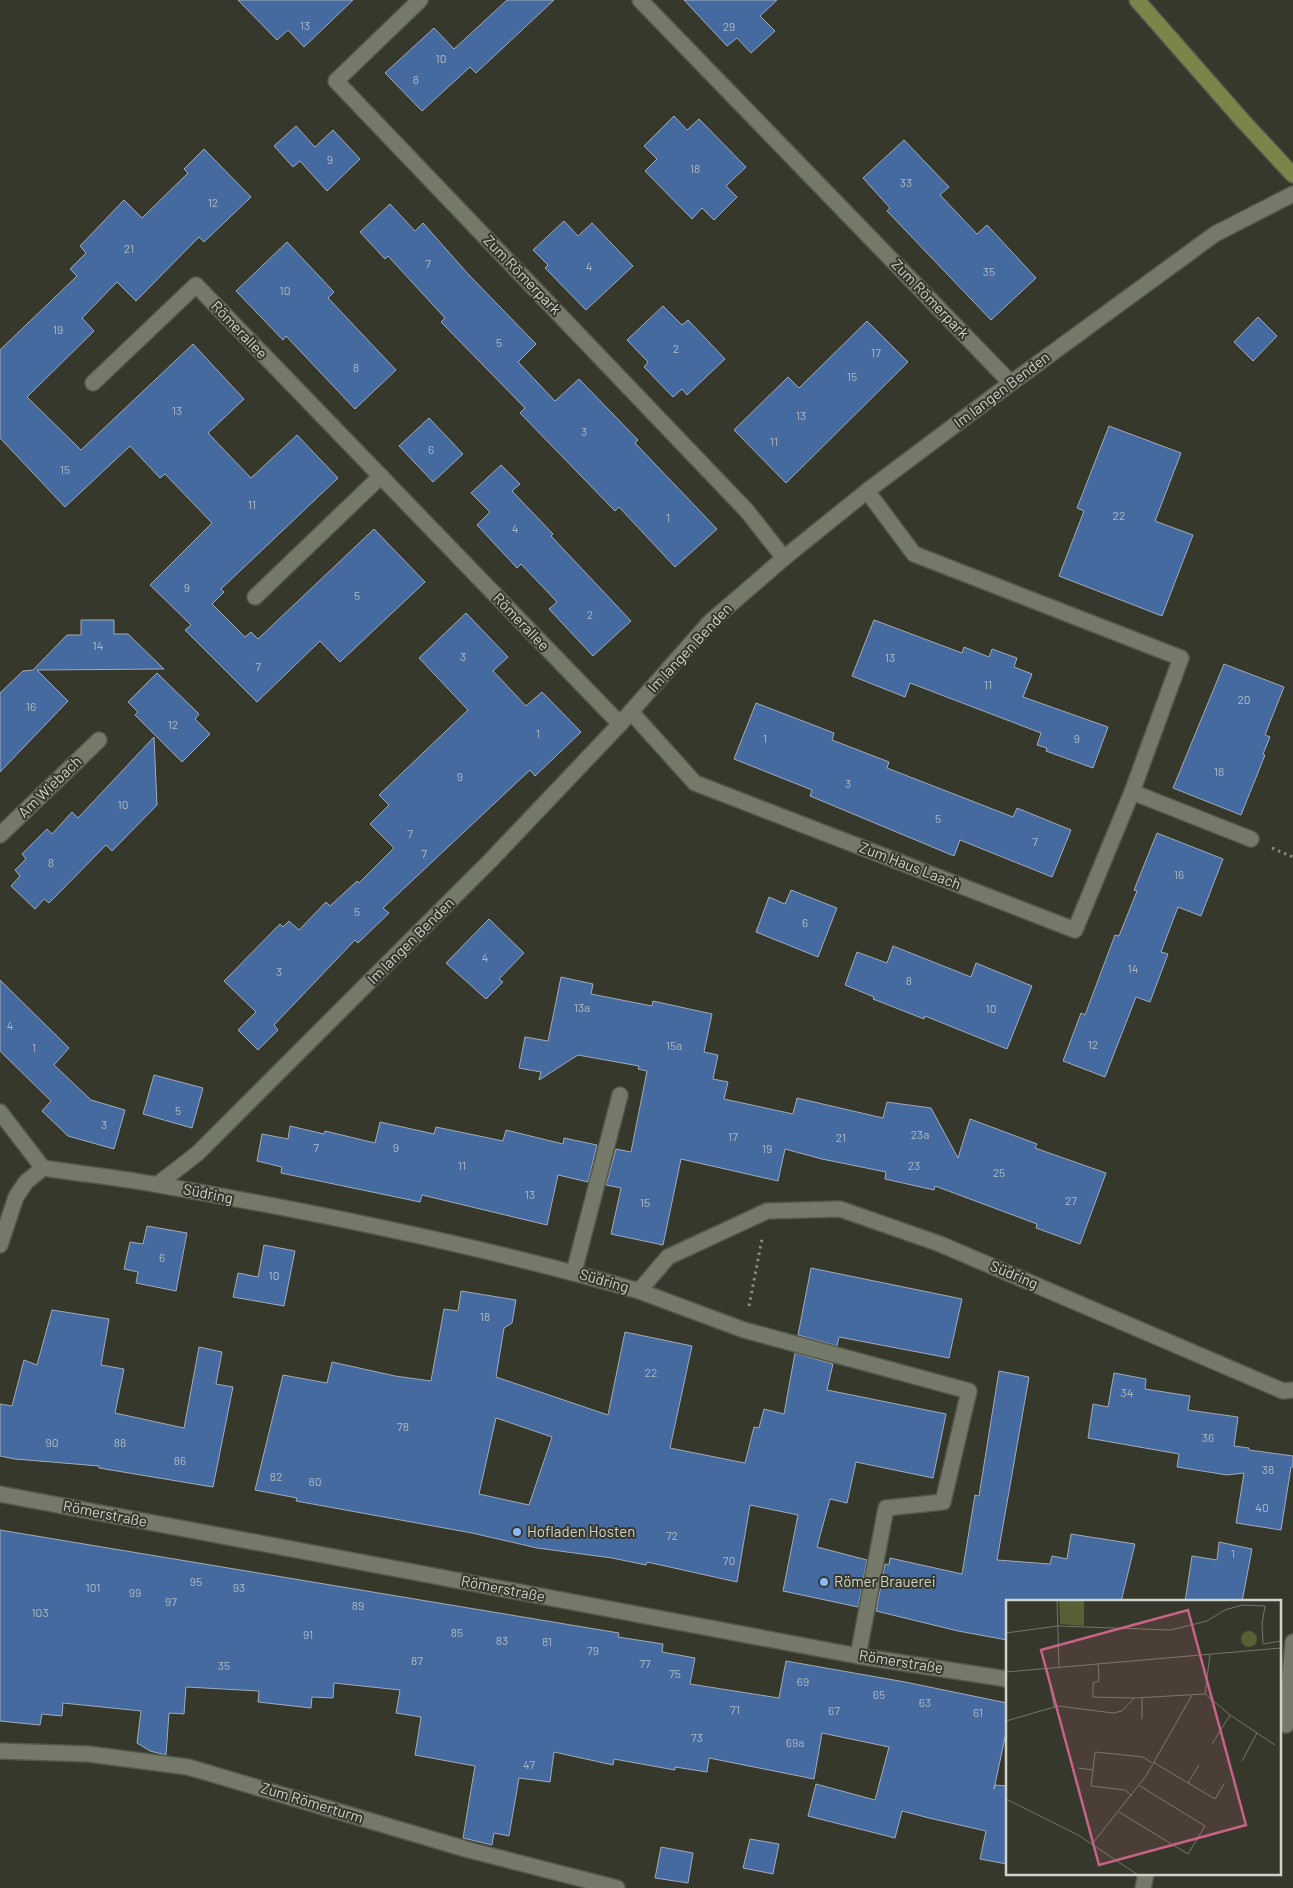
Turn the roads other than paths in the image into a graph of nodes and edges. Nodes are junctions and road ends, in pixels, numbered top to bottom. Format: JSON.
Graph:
{"nodes":[{"id":1,"x":420,"y":0,"type":"edge"},
{"id":2,"x":640,"y":0,"type":"edge"},
{"id":3,"x":1137,"y":0,"type":"edge"},
{"id":4,"x":1293,"y":175,"type":"edge"},
{"id":5,"x":1293,"y":194,"type":"edge"},
{"id":6,"x":93,"y":383,"type":"dead end"},
{"id":7,"x":1011,"y":383,"type":"junction"},
{"id":8,"x":381,"y":476,"type":"junction"},
{"id":9,"x":867,"y":491,"type":"junction"},
{"id":10,"x":784,"y":558,"type":"junction"},
{"id":11,"x":255,"y":597,"type":"dead end"},
{"id":12,"x":631,"y":712,"type":"junction"},
{"id":13,"x":620,"y":724,"type":"junction"},
{"id":14,"x":99,"y":740,"type":"dead end"},
{"id":15,"x":1132,"y":792,"type":"junction"},
{"id":16,"x":0,"y":835,"type":"edge"},
{"id":17,"x":1251,"y":839,"type":"dead end"},
{"id":18,"x":620,"y":1095,"type":"dead end"},
{"id":19,"x":0,"y":1112,"type":"edge"},
{"id":20,"x":43,"y":1168,"type":"junction"},
{"id":21,"x":158,"y":1184,"type":"junction"},
{"id":22,"x":0,"y":1245,"type":"edge"},
{"id":23,"x":574,"y":1272,"type":"junction"},
{"id":24,"x":639,"y":1291,"type":"junction"},
{"id":25,"x":1293,"y":1390,"type":"edge"},
{"id":26,"x":0,"y":1494,"type":"edge"},
{"id":27,"x":1293,"y":1642,"type":"edge"},
{"id":28,"x":858,"y":1656,"type":"junction"},
{"id":29,"x":1006,"y":1680,"type":"edge"},
{"id":30,"x":1286,"y":1725,"type":"edge"},
{"id":31,"x":0,"y":1751,"type":"edge"},
{"id":32,"x":618,"y":1888,"type":"edge"}],
"edges":[{"from":1,"to":10,"type":"street","name":"Zum Römerpark"},
{"from":2,"to":7,"type":"street","name":"Zum Römerpark"},
{"from":3,"to":4,"type":"main road"},
{"from":5,"to":7,"type":"street","name":"Im langen Benden"},
{"from":6,"to":8,"type":"street","name":"Römerallee"},
{"from":7,"to":9,"type":"street","name":"Im langen Benden"},
{"from":8,"to":11,"type":"street"},
{"from":8,"to":13,"type":"street","name":"Römerallee"},
{"from":9,"to":10,"type":"street","name":"Im langen Benden"},
{"from":9,"to":15,"type":"street","name":"Zum Haus Laach"},
{"from":10,"to":12,"type":"street","name":"Im langen Benden"},
{"from":12,"to":13,"type":"street","name":"Im langen Benden"},
{"from":12,"to":15,"type":"street","name":"Zum Haus Laach"},
{"from":13,"to":21,"type":"street","name":"Im langen Benden"},
{"from":14,"to":16,"type":"street","name":"Am Wiebach"},
{"from":15,"to":17,"type":"street"},
{"from":18,"to":23,"type":"street"},
{"from":19,"to":20,"type":"street"},
{"from":20,"to":21,"type":"street","name":"Südring"},
{"from":20,"to":22,"type":"street"},
{"from":21,"to":23,"type":"street","name":"Südring"},
{"from":23,"to":24,"type":"street","name":"Südring"},
{"from":24,"to":25,"type":"street","name":"Südring"},
{"from":24,"to":28,"type":"street"},
{"from":26,"to":28,"type":"street","name":"Römerstraße"},
{"from":27,"to":30,"type":"street"},
{"from":28,"to":29,"type":"street","name":"Römerstraße"},
{"from":31,"to":32,"type":"street","name":"Zum Römerturm"}]}
